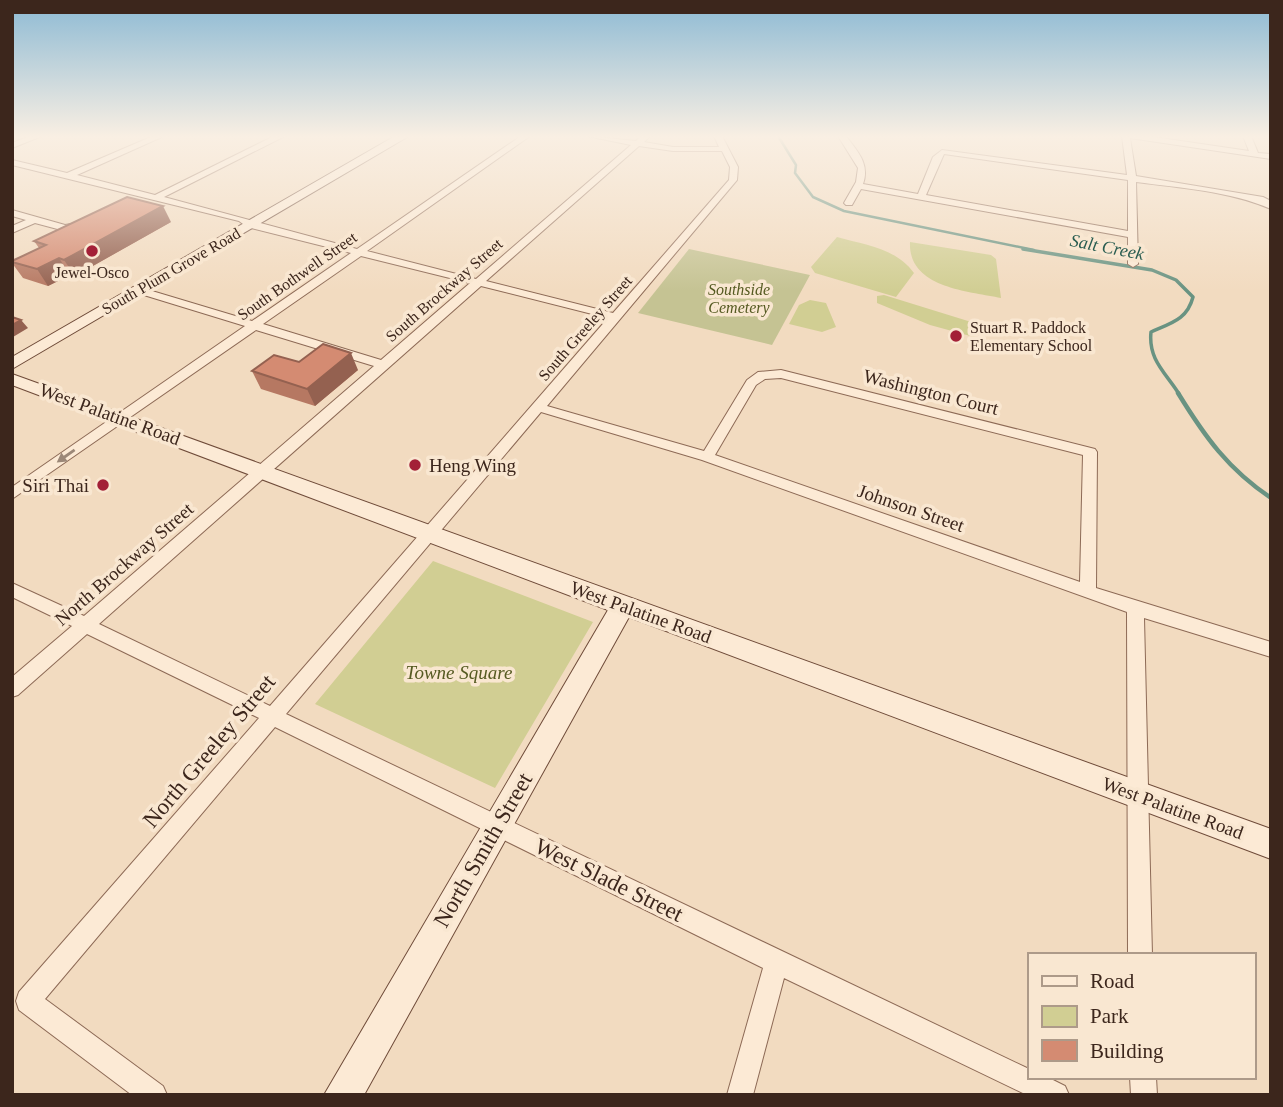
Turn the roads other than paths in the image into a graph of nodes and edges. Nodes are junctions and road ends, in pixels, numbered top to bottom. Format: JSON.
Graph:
{"nodes":[{"id":1,"x":109,"y":188,"type":"edge"},
{"id":2,"x":169,"y":188,"type":"edge"},
{"id":3,"x":314,"y":188,"type":"edge"},
{"id":4,"x":452,"y":188,"type":"edge"},
{"id":5,"x":587,"y":188,"type":"edge"},
{"id":6,"x":726,"y":188,"type":"edge"},
{"id":7,"x":858,"y":188,"type":"edge"},
{"id":8,"x":868,"y":188,"type":"edge"},
{"id":9,"x":925,"y":188,"type":"edge"},
{"id":10,"x":1132,"y":188,"type":"edge"},
{"id":11,"x":1184,"y":188,"type":"edge"},
{"id":12,"x":921,"y":197,"type":"junction"},
{"id":13,"x":146,"y":198,"type":"junction"},
{"id":14,"x":1267,"y":203,"type":"edge"},
{"id":15,"x":849,"y":204,"type":"dead end"},
{"id":16,"x":12,"y":212,"type":"edge"},
{"id":17,"x":99,"y":218,"type":"edge"},
{"id":18,"x":35,"y":219,"type":"junction"},
{"id":19,"x":250,"y":225,"type":"junction"},
{"id":20,"x":12,"y":230,"type":"edge"},
{"id":21,"x":1134,"y":235,"type":"junction"},
{"id":22,"x":358,"y":253,"type":"junction"},
{"id":23,"x":1133,"y":264,"type":"dead end"},
{"id":24,"x":478,"y":283,"type":"junction"},
{"id":25,"x":138,"y":290,"type":"junction"},
{"id":26,"x":616,"y":317,"type":"junction"},
{"id":27,"x":253,"y":326,"type":"junction"},
{"id":28,"x":12,"y":364,"type":"edge"},
{"id":29,"x":385,"y":365,"type":"junction"},
{"id":30,"x":12,"y":379,"type":"edge"},
{"id":31,"x":537,"y":407,"type":"junction"},
{"id":32,"x":120,"y":418,"type":"junction"},
{"id":33,"x":707,"y":457,"type":"junction"},
{"id":34,"x":264,"y":470,"type":"junction"},
{"id":35,"x":12,"y":494,"type":"edge"},
{"id":36,"x":429,"y":533,"type":"junction"},
{"id":37,"x":12,"y":589,"type":"edge"},
{"id":38,"x":1088,"y":590,"type":"junction"},
{"id":39,"x":623,"y":606,"type":"junction"},
{"id":40,"x":1135,"y":608,"type":"junction"},
{"id":41,"x":86,"y":625,"type":"junction"},
{"id":42,"x":1271,"y":650,"type":"edge"},
{"id":43,"x":12,"y":689,"type":"edge"},
{"id":44,"x":272,"y":716,"type":"junction"},
{"id":45,"x":1136,"y":794,"type":"junction"},
{"id":46,"x":497,"y":826,"type":"junction"},
{"id":47,"x":1271,"y":844,"type":"edge"},
{"id":48,"x":1140,"y":953,"type":"edge"},
{"id":49,"x":776,"y":962,"type":"junction"},
{"id":50,"x":154,"y":1095,"type":"edge"},
{"id":51,"x":343,"y":1095,"type":"edge"},
{"id":52,"x":740,"y":1095,"type":"edge"},
{"id":53,"x":1056,"y":1095,"type":"edge"}],
"edges":[{"from":1,"to":13,"type":"street"},
{"from":2,"to":13,"type":"street"},
{"from":3,"to":19,"type":"main road","name":"South Plum Grove Road"},
{"from":4,"to":22,"type":"street","name":"South Bothwell Street"},
{"from":5,"to":24,"type":"street","name":"South Brockway Street"},
{"from":6,"to":26,"type":"street","name":"South Greeley Street"},
{"from":7,"to":15,"type":"street"},
{"from":8,"to":12,"type":"street"},
{"from":9,"to":12,"type":"street"},
{"from":10,"to":21,"type":"street"},
{"from":11,"to":14,"type":"street"},
{"from":12,"to":21,"type":"street"},
{"from":13,"to":19,"type":"street"},
{"from":16,"to":18,"type":"street"},
{"from":17,"to":18,"type":"street"},
{"from":18,"to":20,"type":"street"},
{"from":19,"to":22,"type":"street"},
{"from":19,"to":25,"type":"main road","name":"South Plum Grove Road"},
{"from":21,"to":23,"type":"street"},
{"from":22,"to":24,"type":"street"},
{"from":22,"to":27,"type":"street","name":"South Bothwell Street"},
{"from":24,"to":26,"type":"street"},
{"from":24,"to":29,"type":"street","name":"South Brockway Street"},
{"from":25,"to":27,"type":"street"},
{"from":25,"to":28,"type":"main road","name":"South Plum Grove Road"},
{"from":26,"to":31,"type":"street","name":"South Greeley Street"},
{"from":27,"to":29,"type":"street"},
{"from":27,"to":32,"type":"street","name":"South Bothwell Street"},
{"from":29,"to":34,"type":"street","name":"South Brockway Street"},
{"from":30,"to":32,"type":"main road","name":"West Palatine Road"},
{"from":31,"to":33,"type":"street","name":"Johnson Street"},
{"from":31,"to":36,"type":"street","name":"South Greeley Street"},
{"from":32,"to":34,"type":"main road","name":"West Palatine Road"},
{"from":32,"to":35,"type":"street","name":"South Bothwell Street","one_way":true},
{"from":33,"to":38,"type":"street","name":"Johnson Street"},
{"from":33,"to":38,"type":"street","name":"Washington Court"},
{"from":34,"to":36,"type":"main road","name":"West Palatine Road"},
{"from":34,"to":41,"type":"street","name":"North Brockway Street"},
{"from":36,"to":39,"type":"main road","name":"West Palatine Road"},
{"from":36,"to":44,"type":"street","name":"North Greeley Street"},
{"from":37,"to":41,"type":"street","name":"West Slade Street"},
{"from":38,"to":40,"type":"street","name":"Johnson Street"},
{"from":39,"to":45,"type":"main road","name":"West Palatine Road"},
{"from":39,"to":46,"type":"main road","name":"North Smith Street"},
{"from":40,"to":42,"type":"street","name":"Johnson Street"},
{"from":40,"to":45,"type":"street"},
{"from":41,"to":43,"type":"street","name":"North Brockway Street"},
{"from":41,"to":44,"type":"street","name":"West Slade Street"},
{"from":44,"to":46,"type":"street","name":"West Slade Street"},
{"from":44,"to":50,"type":"street","name":"North Greeley Street"},
{"from":45,"to":47,"type":"main road","name":"West Palatine Road"},
{"from":45,"to":48,"type":"street"},
{"from":46,"to":49,"type":"street","name":"West Slade Street"},
{"from":46,"to":51,"type":"main road","name":"North Smith Street"},
{"from":49,"to":52,"type":"street"},
{"from":49,"to":53,"type":"street","name":"West Slade Street"}]}
